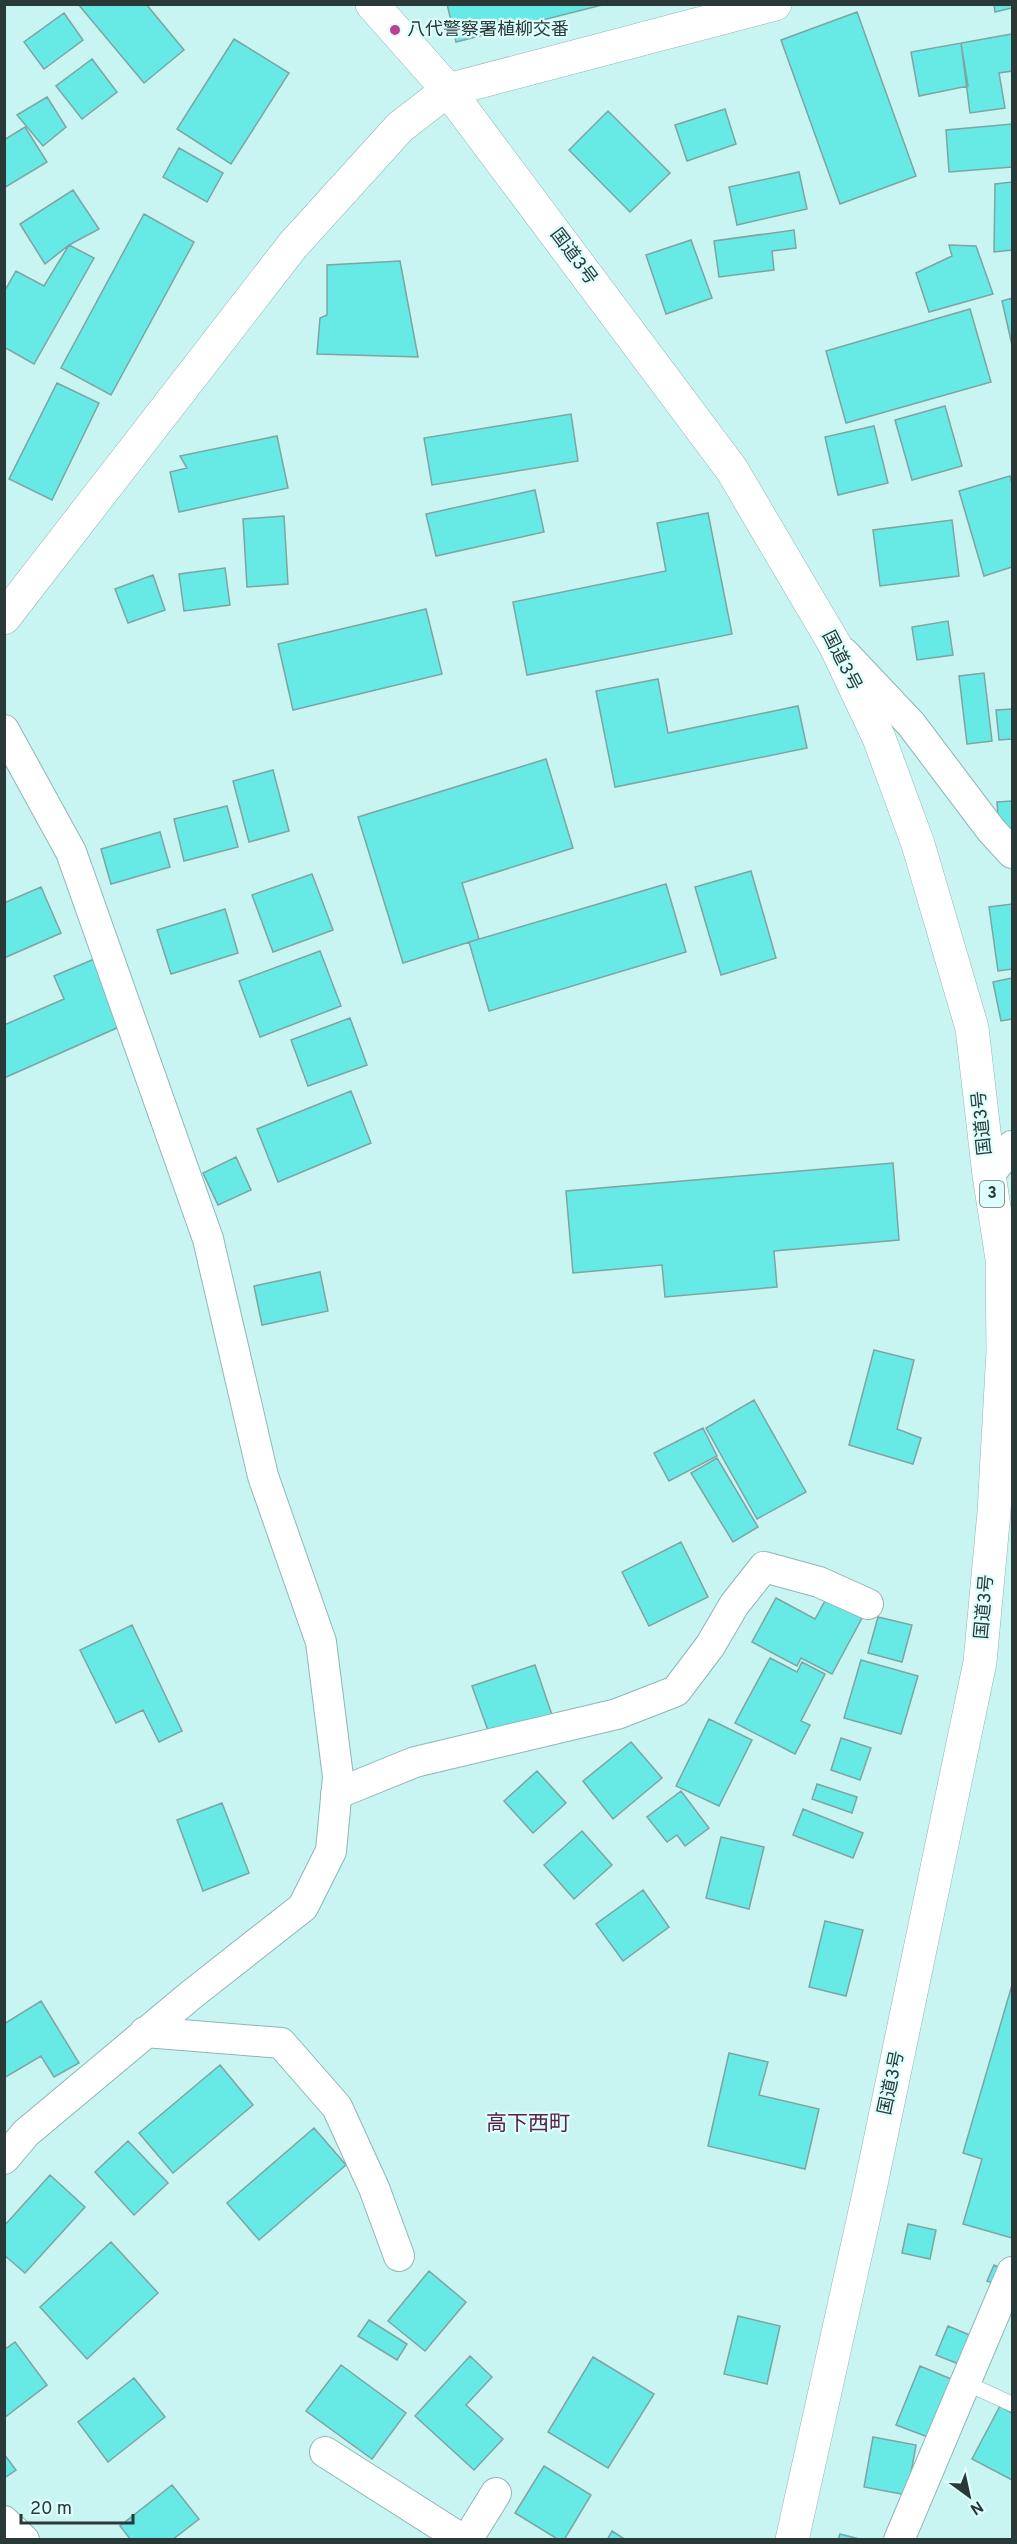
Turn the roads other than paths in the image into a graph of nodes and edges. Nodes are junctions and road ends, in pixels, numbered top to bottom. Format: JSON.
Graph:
{"nodes":[{"id":1,"x":372,"y":4,"type":"edge"},
{"id":2,"x":775,"y":4,"type":"edge"},
{"id":3,"x":448,"y":90,"type":"junction"},
{"id":4,"x":4,"y":618,"type":"edge"},
{"id":5,"x":835,"y":645,"type":"junction"},
{"id":6,"x":4,"y":730,"type":"edge"},
{"id":7,"x":1012,"y":853,"type":"edge"},
{"id":8,"x":1012,"y":1146,"type":"edge"},
{"id":9,"x":988,"y":1175,"type":"junction"},
{"id":10,"x":868,"y":1604,"type":"dead end"},
{"id":11,"x":336,"y":1794,"type":"junction"},
{"id":12,"x":146,"y":2032,"type":"junction"},
{"id":13,"x":4,"y":2158,"type":"edge"},
{"id":14,"x":399,"y":2256,"type":"dead end"},
{"id":15,"x":1012,"y":2272,"type":"edge"},
{"id":16,"x":966,"y":2383,"type":"junction"},
{"id":17,"x":1012,"y":2404,"type":"edge"},
{"id":18,"x":325,"y":2452,"type":"dead end"},
{"id":19,"x":496,"y":2493,"type":"dead end"},
{"id":20,"x":4,"y":2521,"type":"edge"},
{"id":21,"x":24,"y":2540,"type":"edge"},
{"id":22,"x":465,"y":2540,"type":"edge"},
{"id":23,"x":792,"y":2540,"type":"edge"},
{"id":24,"x":898,"y":2540,"type":"edge"}],
"edges":[{"from":1,"to":3,"type":"main road","name":"国道3号","number":"3"},
{"from":2,"to":3,"type":"main road"},
{"from":3,"to":4,"type":"main road"},
{"from":3,"to":5,"type":"main road","name":"国道3号","number":"3"},
{"from":5,"to":7,"type":"street"},
{"from":5,"to":9,"type":"main road","name":"国道3号","number":"3"},
{"from":6,"to":11,"type":"street"},
{"from":8,"to":9,"type":"street"},
{"from":9,"to":23,"type":"main road","name":"国道3号","number":"3"},
{"from":10,"to":11,"type":"street"},
{"from":11,"to":12,"type":"street"},
{"from":12,"to":13,"type":"street"},
{"from":12,"to":14,"type":"street"},
{"from":15,"to":16,"type":"street"},
{"from":16,"to":17,"type":"lane"},
{"from":16,"to":24,"type":"street"},
{"from":18,"to":22,"type":"street"},
{"from":19,"to":22,"type":"street"},
{"from":20,"to":21,"type":"street"}]}
